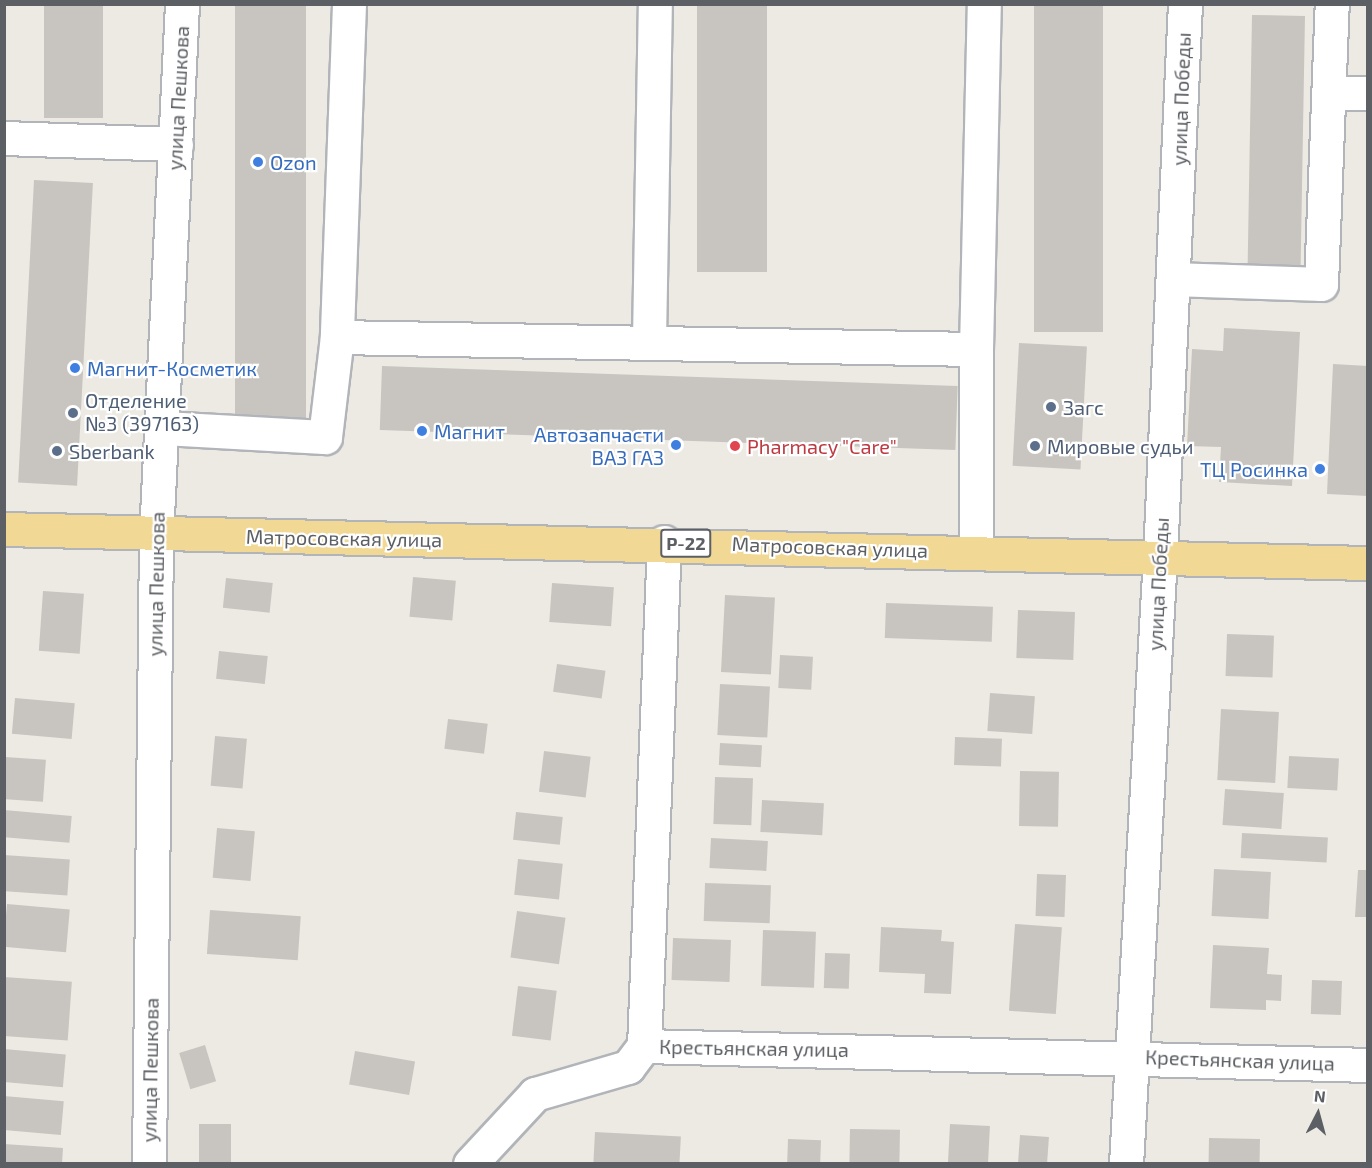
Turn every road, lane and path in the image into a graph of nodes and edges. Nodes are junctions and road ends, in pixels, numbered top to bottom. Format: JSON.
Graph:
{"nodes":[{"id":1,"x":182,"y":4,"type":"edge"},
{"id":2,"x":349,"y":4,"type":"edge"},
{"id":3,"x":654,"y":4,"type":"edge"},
{"id":4,"x":984,"y":4,"type":"edge"},
{"id":5,"x":1185,"y":4,"type":"edge"},
{"id":6,"x":1332,"y":4,"type":"edge"},
{"id":7,"x":1328,"y":93,"type":"junction"},
{"id":8,"x":1368,"y":93,"type":"edge"},
{"id":9,"x":4,"y":138,"type":"edge"},
{"id":10,"x":176,"y":144,"type":"junction"},
{"id":11,"x":1173,"y":279,"type":"junction"},
{"id":12,"x":337,"y":337,"type":"junction"},
{"id":13,"x":649,"y":340,"type":"junction"},
{"id":14,"x":976,"y":349,"type":"junction"},
{"id":15,"x":162,"y":428,"type":"junction"},
{"id":16,"x":4,"y":530,"type":"edge"},
{"id":17,"x":156,"y":536,"type":"junction"},
{"id":18,"x":664,"y":542,"type":"junction"},
{"id":19,"x":976,"y":551,"type":"junction"},
{"id":20,"x":1160,"y":556,"type":"junction"},
{"id":21,"x":1368,"y":563,"type":"edge"},
{"id":22,"x":644,"y":1046,"type":"junction"},
{"id":23,"x":1130,"y":1055,"type":"junction"},
{"id":24,"x":1368,"y":1065,"type":"edge"},
{"id":25,"x":149,"y":1164,"type":"edge"},
{"id":26,"x":470,"y":1164,"type":"edge"},
{"id":27,"x":1126,"y":1164,"type":"edge"}],
"edges":[{"from":1,"to":10,"type":"street","name":"улица Пешкова"},
{"from":2,"to":12,"type":"street"},
{"from":3,"to":13,"type":"street"},
{"from":4,"to":14,"type":"street"},
{"from":5,"to":11,"type":"street","name":"улица Победы"},
{"from":6,"to":7,"type":"street"},
{"from":7,"to":8,"type":"street"},
{"from":7,"to":11,"type":"street"},
{"from":9,"to":10,"type":"street"},
{"from":10,"to":15,"type":"street","name":"улица Пешкова"},
{"from":11,"to":20,"type":"street","name":"улица Победы"},
{"from":12,"to":13,"type":"street"},
{"from":12,"to":15,"type":"street"},
{"from":13,"to":14,"type":"street"},
{"from":14,"to":19,"type":"street"},
{"from":15,"to":17,"type":"street","name":"улица Пешкова"},
{"from":16,"to":17,"type":"highway","name":"Матросовская улица","number":"Р-22"},
{"from":17,"to":18,"type":"highway","name":"Матросовская улица","number":"Р-22"},
{"from":17,"to":25,"type":"street","name":"улица Пешкова"},
{"from":18,"to":19,"type":"highway","name":"Матросовская улица","number":"Р-22"},
{"from":18,"to":22,"type":"street","name":"Крестьянская улица"},
{"from":19,"to":20,"type":"highway","name":"Матросовская улица","number":"Р-22"},
{"from":20,"to":21,"type":"highway","name":"Матросовская улица","number":"Р-22"},
{"from":20,"to":23,"type":"street","name":"улица Победы"},
{"from":22,"to":23,"type":"street","name":"Крестьянская улица"},
{"from":22,"to":26,"type":"street"},
{"from":23,"to":24,"type":"street","name":"Крестьянская улица"},
{"from":23,"to":27,"type":"street","name":"улица Победы"}]}
